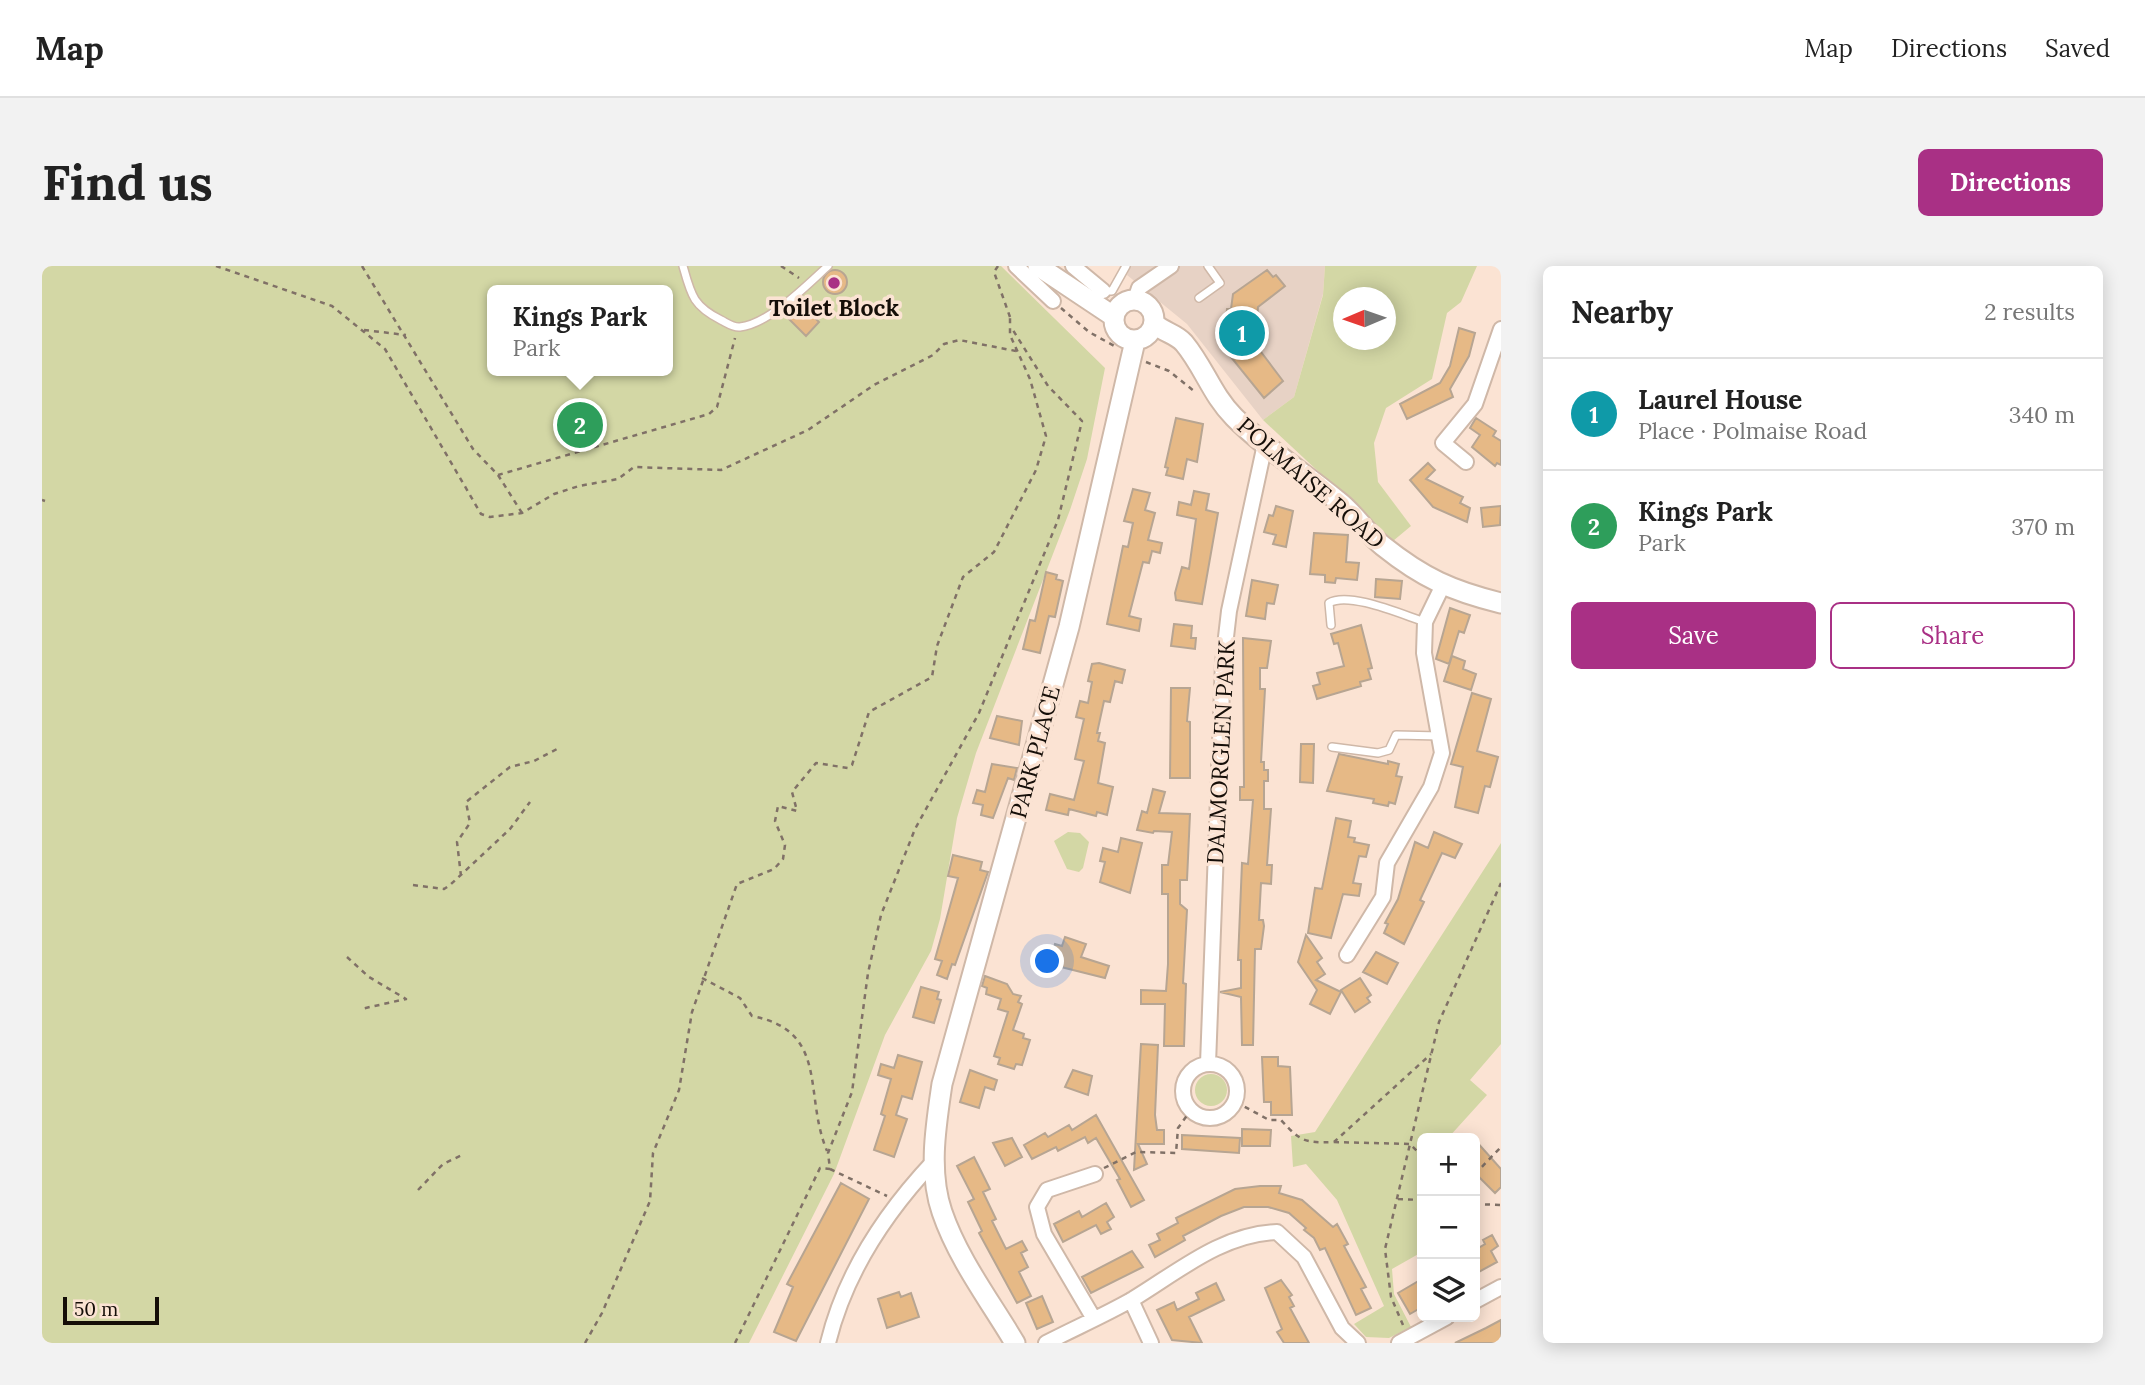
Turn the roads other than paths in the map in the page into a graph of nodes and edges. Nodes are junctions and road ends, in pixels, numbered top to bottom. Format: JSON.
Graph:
{"nodes":[{"id":1,"x":683,"y":266,"type":"edge"},
{"id":2,"x":828,"y":266,"type":"edge"},
{"id":3,"x":1016,"y":266,"type":"edge"},
{"id":4,"x":1038,"y":266,"type":"edge"},
{"id":5,"x":1073,"y":266,"type":"edge"},
{"id":6,"x":1126,"y":266,"type":"edge"},
{"id":7,"x":1171,"y":266,"type":"edge"},
{"id":8,"x":1208,"y":266,"type":"edge"},
{"id":9,"x":1103,"y":290,"type":"joint"},
{"id":10,"x":1199,"y":298,"type":"dead end"},
{"id":11,"x":1135,"y":300,"type":"junction"},
{"id":12,"x":1053,"y":302,"type":"road end"},
{"id":13,"x":1113,"y":316,"type":"junction"},
{"id":14,"x":1154,"y":323,"type":"junction"},
{"id":15,"x":1501,"y":329,"type":"edge"},
{"id":16,"x":1133,"y":348,"type":"junction"},
{"id":17,"x":1265,"y":444,"type":"junction"},
{"id":18,"x":1466,"y":462,"type":"dead end"},
{"id":19,"x":1443,"y":587,"type":"junction"},
{"id":20,"x":1501,"y":603,"type":"edge"},
{"id":21,"x":1425,"y":622,"type":"junction"},
{"id":22,"x":1331,"y":625,"type":"dead end"},
{"id":23,"x":1441,"y":736,"type":"junction"},
{"id":24,"x":1332,"y":747,"type":"dead end"},
{"id":25,"x":1347,"y":955,"type":"dead end"},
{"id":26,"x":1208,"y":1064,"type":"junction"},
{"id":27,"x":934,"y":1161,"type":"junction"},
{"id":28,"x":1095,"y":1174,"type":"road end"},
{"id":29,"x":1501,"y":1287,"type":"edge"},
{"id":30,"x":1480,"y":1298,"type":"edge"},
{"id":31,"x":1131,"y":1300,"type":"junction"},
{"id":32,"x":1094,"y":1319,"type":"junction"},
{"id":33,"x":1438,"y":1322,"type":"edge"},
{"id":34,"x":1404,"y":1340,"type":"edge"},
{"id":35,"x":828,"y":1343,"type":"edge"},
{"id":36,"x":1016,"y":1343,"type":"edge"},
{"id":37,"x":1046,"y":1343,"type":"edge"},
{"id":38,"x":1151,"y":1343,"type":"edge"},
{"id":39,"x":1358,"y":1343,"type":"edge"}],
"edges":[{"from":1,"to":2,"type":"lane"},
{"from":3,"to":12,"type":"street"},
{"from":4,"to":13,"type":"street"},
{"from":5,"to":9,"type":"street"},
{"from":6,"to":9,"type":"lane"},
{"from":7,"to":11,"type":"street"},
{"from":8,"to":10,"type":"lane"},
{"from":11,"to":13,"type":"street"},
{"from":11,"to":14,"type":"street"},
{"from":13,"to":16,"type":"street"},
{"from":14,"to":16,"type":"street"},
{"from":14,"to":17,"type":"street","name":"POLMAISE ROAD"},
{"from":15,"to":18,"type":"street"},
{"from":16,"to":27,"type":"street","name":"PARK PLACE"},
{"from":17,"to":19,"type":"street","name":"POLMAISE ROAD"},
{"from":17,"to":26,"type":"street","name":"DALMORGLEN PARK"},
{"from":19,"to":20,"type":"street","name":"POLMAISE ROAD"},
{"from":19,"to":21,"type":"street"},
{"from":21,"to":22,"type":"lane"},
{"from":21,"to":23,"type":"street"},
{"from":23,"to":24,"type":"lane"},
{"from":23,"to":25,"type":"street"},
{"from":26,"to":26,"type":"street"},
{"from":27,"to":35,"type":"street"},
{"from":27,"to":36,"type":"street","name":"PARK PLACE"},
{"from":28,"to":32,"type":"street"},
{"from":29,"to":30,"type":"street"},
{"from":31,"to":32,"type":"street"},
{"from":31,"to":38,"type":"street"},
{"from":31,"to":39,"type":"street"},
{"from":32,"to":37,"type":"street"},
{"from":33,"to":34,"type":"street"}]}
